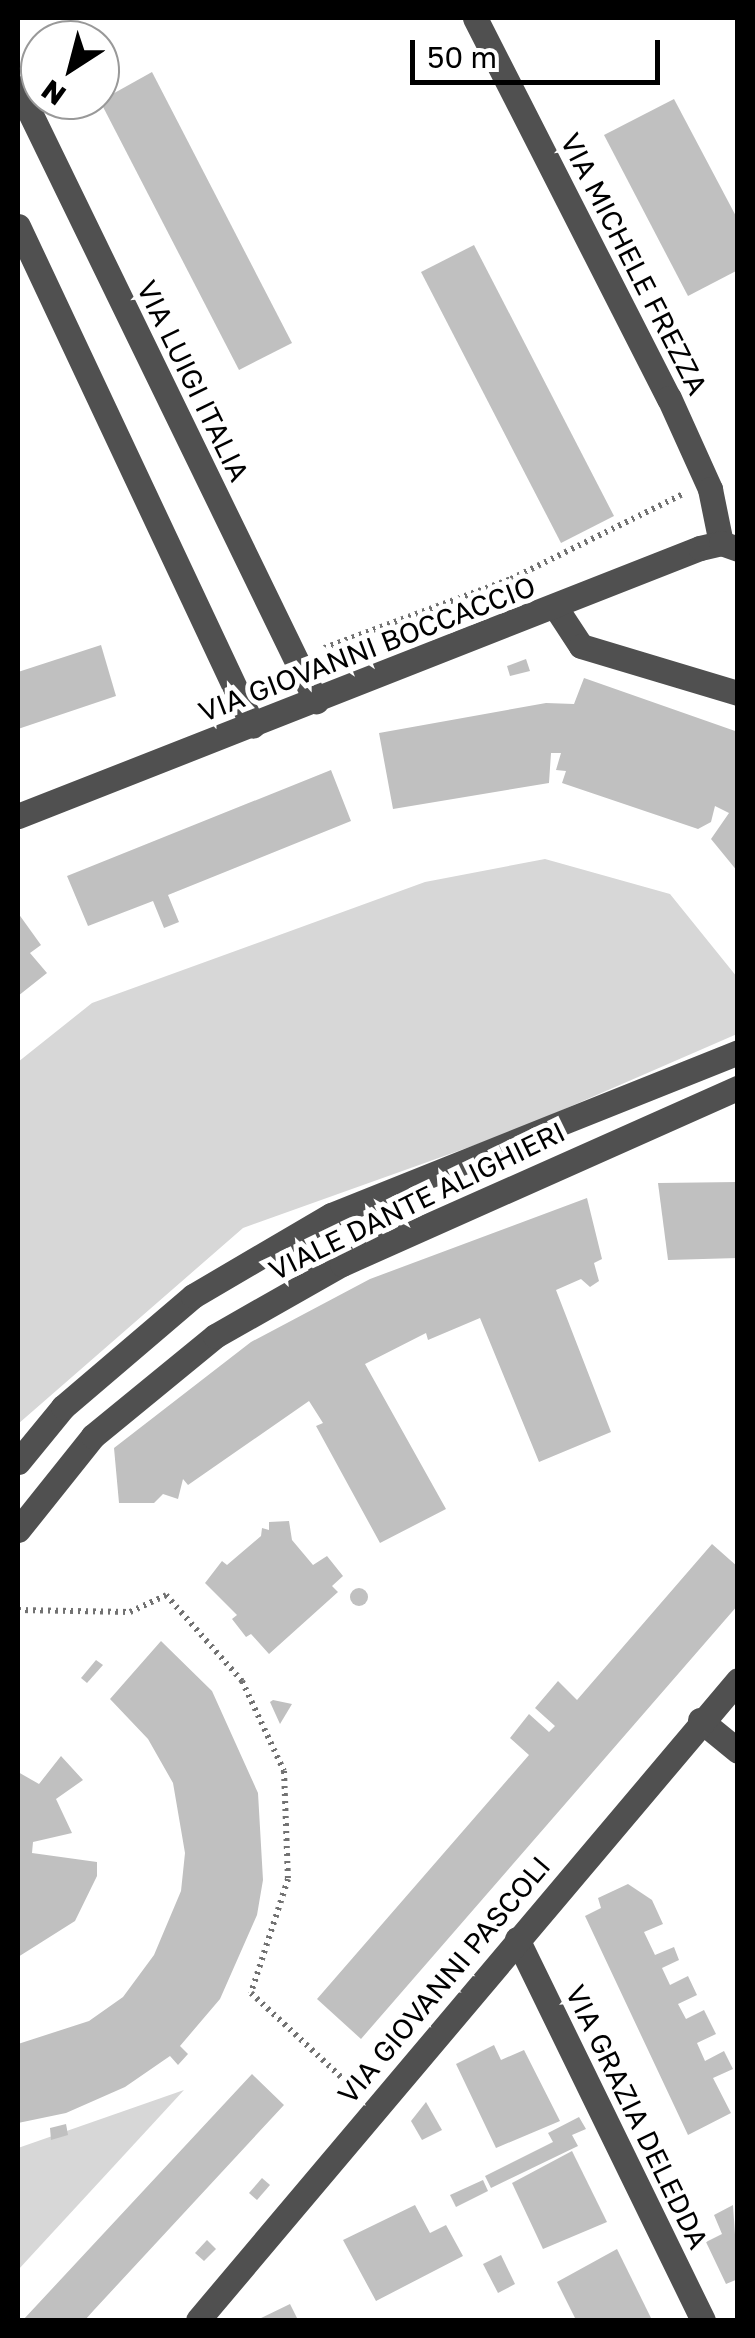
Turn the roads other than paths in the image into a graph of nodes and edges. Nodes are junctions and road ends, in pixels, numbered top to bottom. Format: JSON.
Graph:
{"nodes":[{"id":1,"x":475,"y":18,"type":"edge"},
{"id":2,"x":18,"y":88,"type":"edge"},
{"id":3,"x":18,"y":226,"type":"edge"},
{"id":4,"x":729,"y":546,"type":"edge"},
{"id":5,"x":556,"y":608,"type":"junction"},
{"id":6,"x":738,"y":693,"type":"edge"},
{"id":7,"x":316,"y":701,"type":"junction"},
{"id":8,"x":253,"y":726,"type":"junction"},
{"id":9,"x":18,"y":816,"type":"edge"},
{"id":10,"x":738,"y":1052,"type":"edge"},
{"id":11,"x":738,"y":1088,"type":"edge"},
{"id":12,"x":18,"y":1462,"type":"edge"},
{"id":13,"x":18,"y":1530,"type":"edge"},
{"id":14,"x":738,"y":1680,"type":"edge"},
{"id":15,"x":700,"y":1720,"type":"junction"},
{"id":16,"x":738,"y":1751,"type":"edge"},
{"id":17,"x":517,"y":1939,"type":"junction"},
{"id":18,"x":198,"y":2320,"type":"edge"},
{"id":19,"x":703,"y":2320,"type":"edge"}],
"edges":[{"from":1,"to":4,"type":"street","name":"VIA MICHELE FREZZA"},
{"from":2,"to":7,"type":"street","name":"VIA LUIGI ITALIA"},
{"from":3,"to":8,"type":"street"},
{"from":4,"to":5,"type":"street","name":"VIA GIOVANNI BOCCACCIO"},
{"from":5,"to":6,"type":"street"},
{"from":5,"to":7,"type":"street","name":"VIA GIOVANNI BOCCACCIO"},
{"from":7,"to":8,"type":"street","name":"VIA GIOVANNI BOCCACCIO"},
{"from":8,"to":9,"type":"street","name":"VIA GIOVANNI BOCCACCIO"},
{"from":10,"to":12,"type":"street","name":"VIALE DANTE ALIGHIERI"},
{"from":11,"to":13,"type":"street","name":"VIALE DANTE ALIGHIERI"},
{"from":14,"to":15,"type":"street","name":"VIA GIOVANNI PASCOLI"},
{"from":15,"to":16,"type":"street"},
{"from":15,"to":17,"type":"street","name":"VIA GIOVANNI PASCOLI"},
{"from":17,"to":18,"type":"street","name":"VIA GIOVANNI PASCOLI"},
{"from":17,"to":19,"type":"street","name":"VIA GRAZIA DELEDDA"}]}
